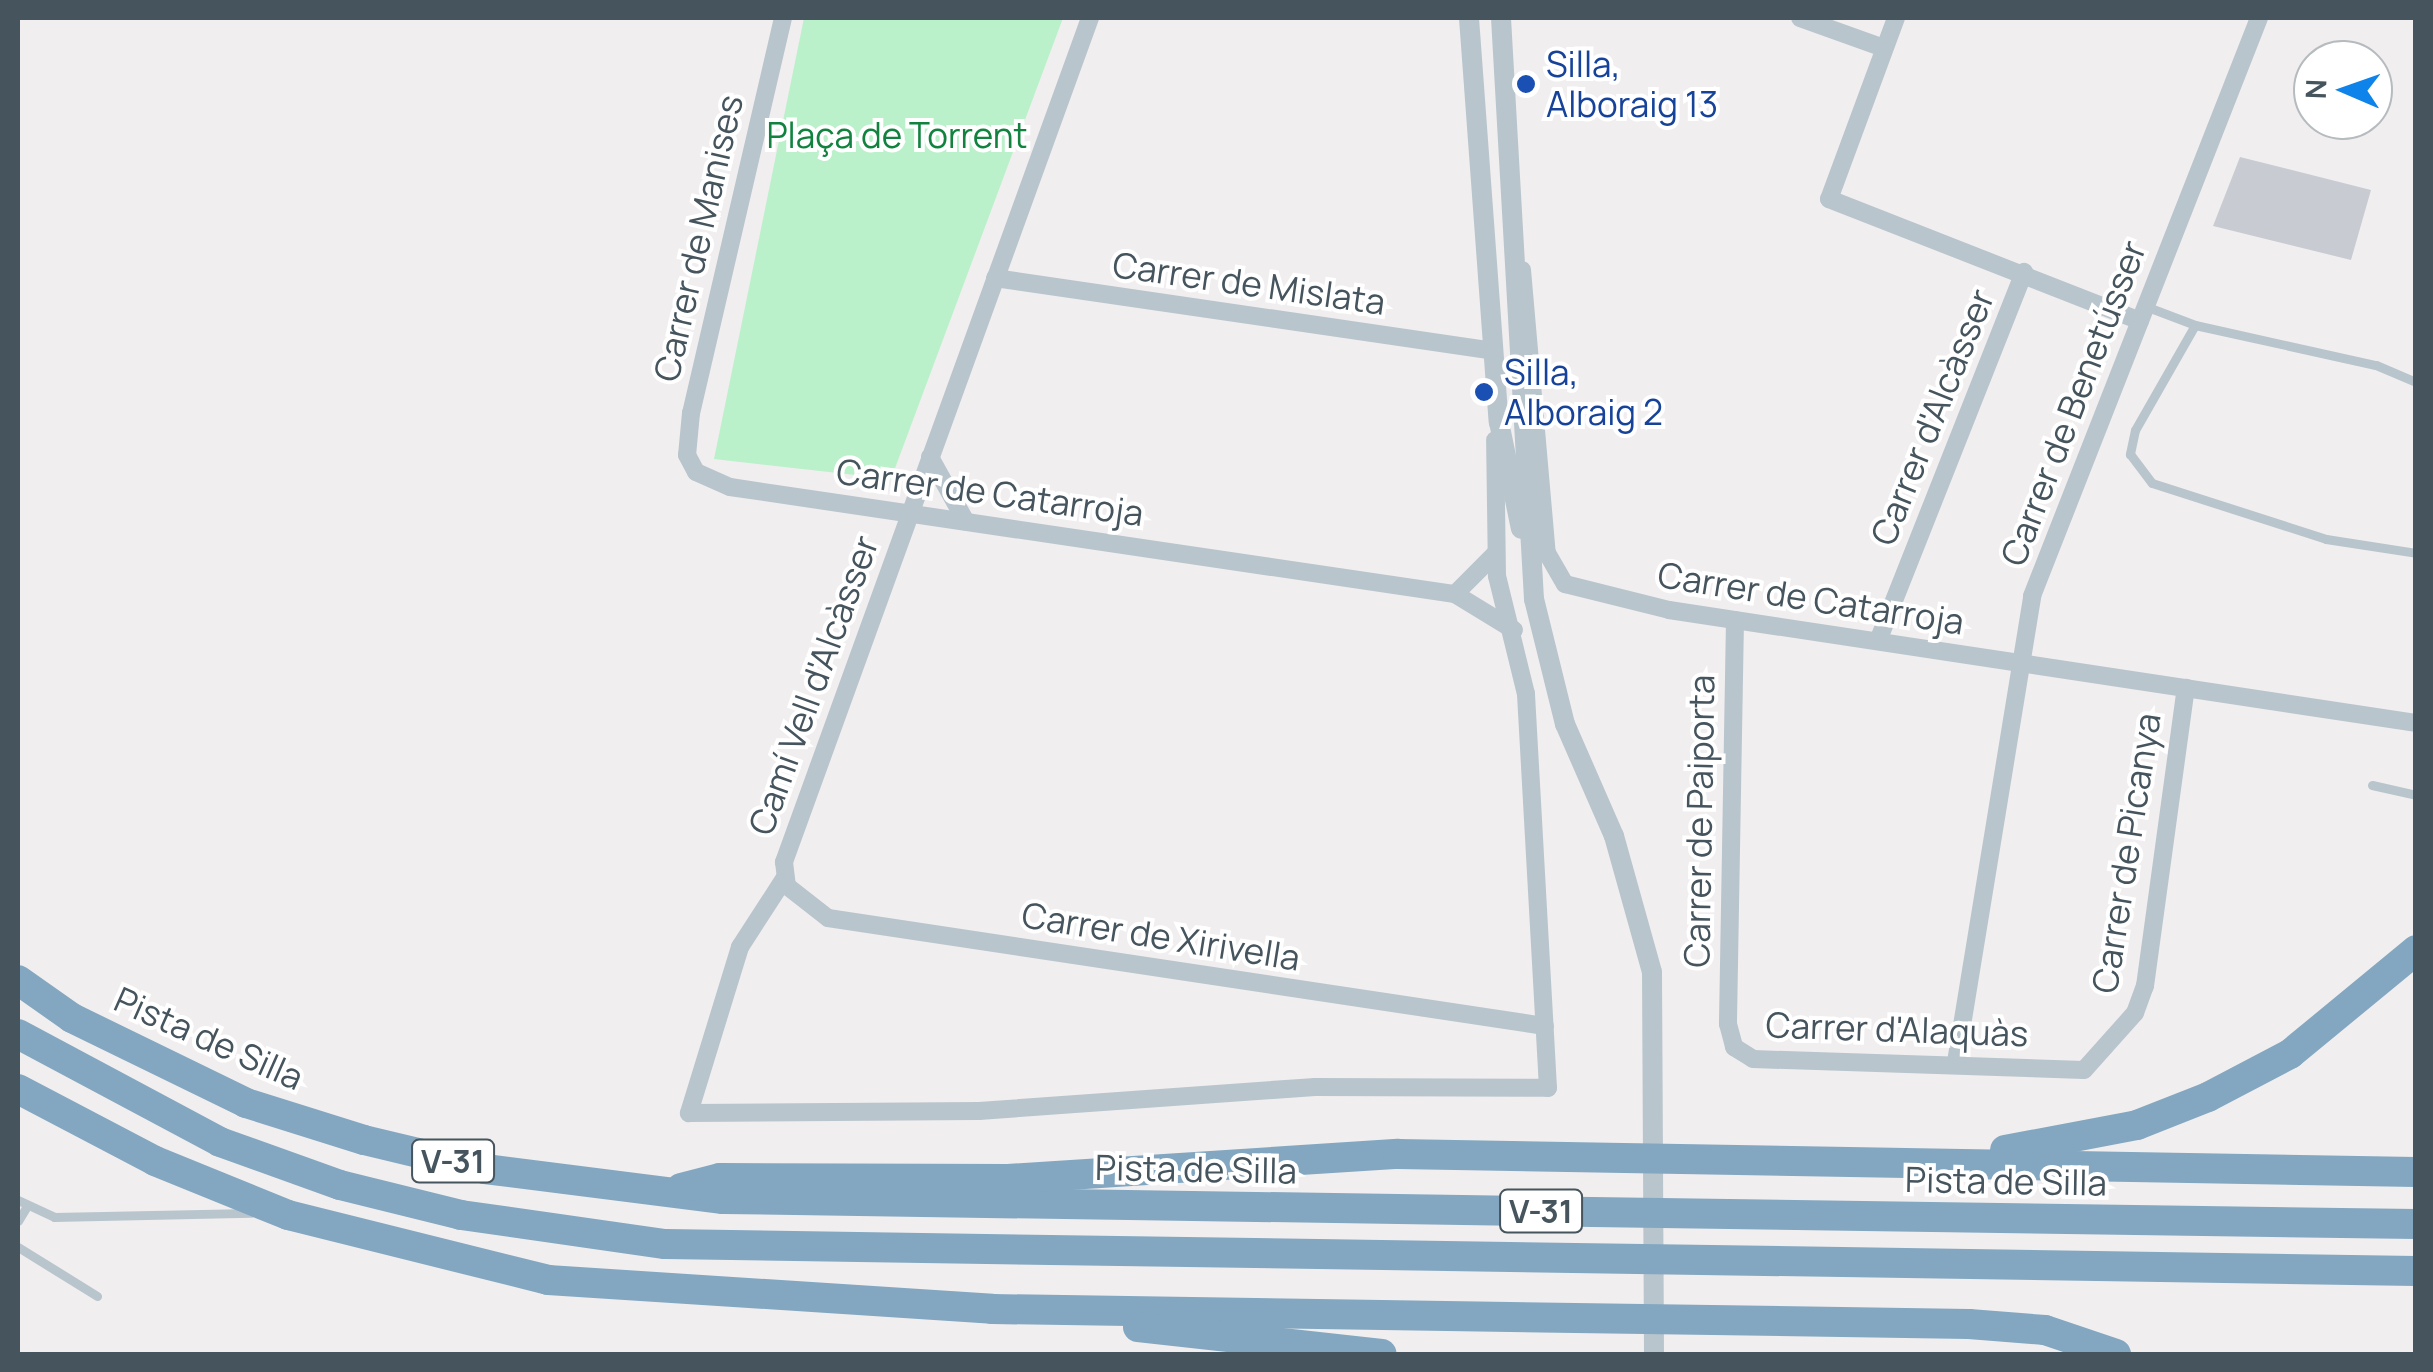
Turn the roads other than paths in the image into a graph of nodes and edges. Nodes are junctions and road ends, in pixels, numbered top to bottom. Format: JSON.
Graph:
{"nodes":[{"id":1,"x":783,"y":18,"type":"edge"},
{"id":2,"x":1090,"y":18,"type":"edge"},
{"id":3,"x":1469,"y":18,"type":"edge"},
{"id":4,"x":1501,"y":18,"type":"edge"},
{"id":5,"x":1800,"y":18,"type":"edge"},
{"id":6,"x":1896,"y":18,"type":"edge"},
{"id":7,"x":2259,"y":18,"type":"edge"},
{"id":8,"x":1884,"y":48,"type":"junction"},
{"id":9,"x":1511,"y":221,"type":"junction"},
{"id":10,"x":2024,"y":272,"type":"junction"},
{"id":11,"x":995,"y":278,"type":"junction"},
{"id":12,"x":2142,"y":314,"type":"junction"},
{"id":13,"x":2195,"y":324,"type":"junction"},
{"id":14,"x":1494,"y":351,"type":"junction"},
{"id":15,"x":2416,"y":382,"type":"edge"},
{"id":16,"x":1496,"y":391,"type":"junction"},
{"id":17,"x":930,"y":457,"type":"junction"},
{"id":18,"x":696,"y":472,"type":"joint"},
{"id":19,"x":909,"y":513,"type":"junction"},
{"id":20,"x":966,"y":522,"type":"junction"},
{"id":21,"x":1528,"y":550,"type":"junction"},
{"id":22,"x":2416,"y":553,"type":"edge"},
{"id":23,"x":1495,"y":554,"type":"junction"},
{"id":24,"x":1455,"y":594,"type":"junction"},
{"id":25,"x":1735,"y":620,"type":"junction"},
{"id":26,"x":1514,"y":630,"type":"junction"},
{"id":27,"x":1878,"y":641,"type":"junction"},
{"id":28,"x":2014,"y":662,"type":"junction"},
{"id":29,"x":2186,"y":688,"type":"junction"},
{"id":30,"x":2416,"y":723,"type":"edge"},
{"id":31,"x":2372,"y":785,"type":"dead end"},
{"id":32,"x":2416,"y":795,"type":"edge"},
{"id":33,"x":784,"y":879,"type":"junction"},
{"id":34,"x":2416,"y":950,"type":"edge"},
{"id":35,"x":18,"y":980,"type":"edge"},
{"id":36,"x":1728,"y":1024,"type":"joint"},
{"id":37,"x":1545,"y":1026,"type":"junction"},
{"id":38,"x":18,"y":1034,"type":"edge"},
{"id":39,"x":1956,"y":1062,"type":"junction"},
{"id":40,"x":2084,"y":1070,"type":"joint"},
{"id":41,"x":18,"y":1089,"type":"edge"},
{"id":42,"x":1899,"y":1161,"type":"junction"},
{"id":43,"x":2416,"y":1172,"type":"edge"},
{"id":44,"x":666,"y":1192,"type":"junction"},
{"id":45,"x":22,"y":1203,"type":"edge"},
{"id":46,"x":288,"y":1216,"type":"junction"},
{"id":47,"x":18,"y":1220,"type":"edge"},
{"id":48,"x":2416,"y":1224,"type":"edge"},
{"id":49,"x":18,"y":1247,"type":"edge"},
{"id":50,"x":2416,"y":1272,"type":"edge"},
{"id":51,"x":96,"y":1296,"type":"dead end"},
{"id":52,"x":992,"y":1310,"type":"junction"},
{"id":53,"x":1382,"y":1354,"type":"edge"},
{"id":54,"x":1654,"y":1354,"type":"edge"},
{"id":55,"x":2116,"y":1354,"type":"edge"}],
"edges":[{"from":1,"to":18,"type":"street","name":"Carrer de Manises"},
{"from":2,"to":11,"type":"street","name":"Camí Vell d'Alcàsser"},
{"from":3,"to":14,"type":"street"},
{"from":4,"to":9,"type":"street"},
{"from":5,"to":8,"type":"street"},
{"from":6,"to":8,"type":"street"},
{"from":7,"to":12,"type":"street","name":"Carrer de Benetússer"},
{"from":8,"to":10,"type":"street"},
{"from":9,"to":21,"type":"street"},
{"from":9,"to":25,"type":"street","name":"Carrer de Catarroja"},
{"from":10,"to":12,"type":"street"},
{"from":10,"to":27,"type":"street","name":"Carrer d'Alcàsser"},
{"from":11,"to":14,"type":"street","name":"Carrer de Mislata"},
{"from":11,"to":17,"type":"street","name":"Camí Vell d'Alcàsser"},
{"from":12,"to":13,"type":"lane"},
{"from":12,"to":28,"type":"street","name":"Carrer de Benetússer"},
{"from":13,"to":15,"type":"lane"},
{"from":13,"to":22,"type":"lane"},
{"from":14,"to":16,"type":"street"},
{"from":16,"to":21,"type":"street"},
{"from":16,"to":23,"type":"street"},
{"from":17,"to":19,"type":"street","name":"Camí Vell d'Alcàsser"},
{"from":17,"to":20,"type":"street"},
{"from":18,"to":19,"type":"street","name":"Carrer de Catarroja"},
{"from":19,"to":20,"type":"street","name":"Carrer de Catarroja"},
{"from":19,"to":33,"type":"street","name":"Camí Vell d'Alcàsser"},
{"from":20,"to":24,"type":"street","name":"Carrer de Catarroja"},
{"from":21,"to":54,"type":"street"},
{"from":23,"to":24,"type":"street"},
{"from":23,"to":26,"type":"street"},
{"from":24,"to":26,"type":"street","name":"Carrer de Catarroja"},
{"from":25,"to":27,"type":"street","name":"Carrer de Catarroja"},
{"from":25,"to":36,"type":"street","name":"Carrer de Paiporta"},
{"from":26,"to":37,"type":"street"},
{"from":27,"to":28,"type":"street","name":"Carrer de Catarroja"},
{"from":28,"to":29,"type":"street","name":"Carrer de Catarroja"},
{"from":28,"to":39,"type":"street","name":"Carrer de Benetússer"},
{"from":29,"to":30,"type":"street","name":"Carrer de Catarroja"},
{"from":29,"to":40,"type":"street","name":"Carrer de Picanya"},
{"from":31,"to":32,"type":"lane"},
{"from":33,"to":37,"type":"street","name":"Carrer de Xirivella"},
{"from":33,"to":37,"type":"street","name":"Camí Vell d'Alcàsser"},
{"from":34,"to":42,"type":"highway"},
{"from":35,"to":44,"type":"highway","name":"Pista de Silla","number":"V-31"},
{"from":36,"to":39,"type":"street","name":"Carrer d'Alaquàs"},
{"from":38,"to":50,"type":"highway","number":"V-31"},
{"from":39,"to":40,"type":"street","name":"Carrer d'Alaquàs"},
{"from":41,"to":46,"type":"highway"},
{"from":42,"to":43,"type":"highway"},
{"from":42,"to":44,"type":"highway"},
{"from":44,"to":48,"type":"highway","name":"Pista de Silla","number":"V-31"},
{"from":45,"to":46,"type":"lane"},
{"from":45,"to":47,"type":"lane"},
{"from":46,"to":52,"type":"highway"},
{"from":49,"to":51,"type":"lane"},
{"from":52,"to":53,"type":"highway"},
{"from":52,"to":55,"type":"highway"}]}
